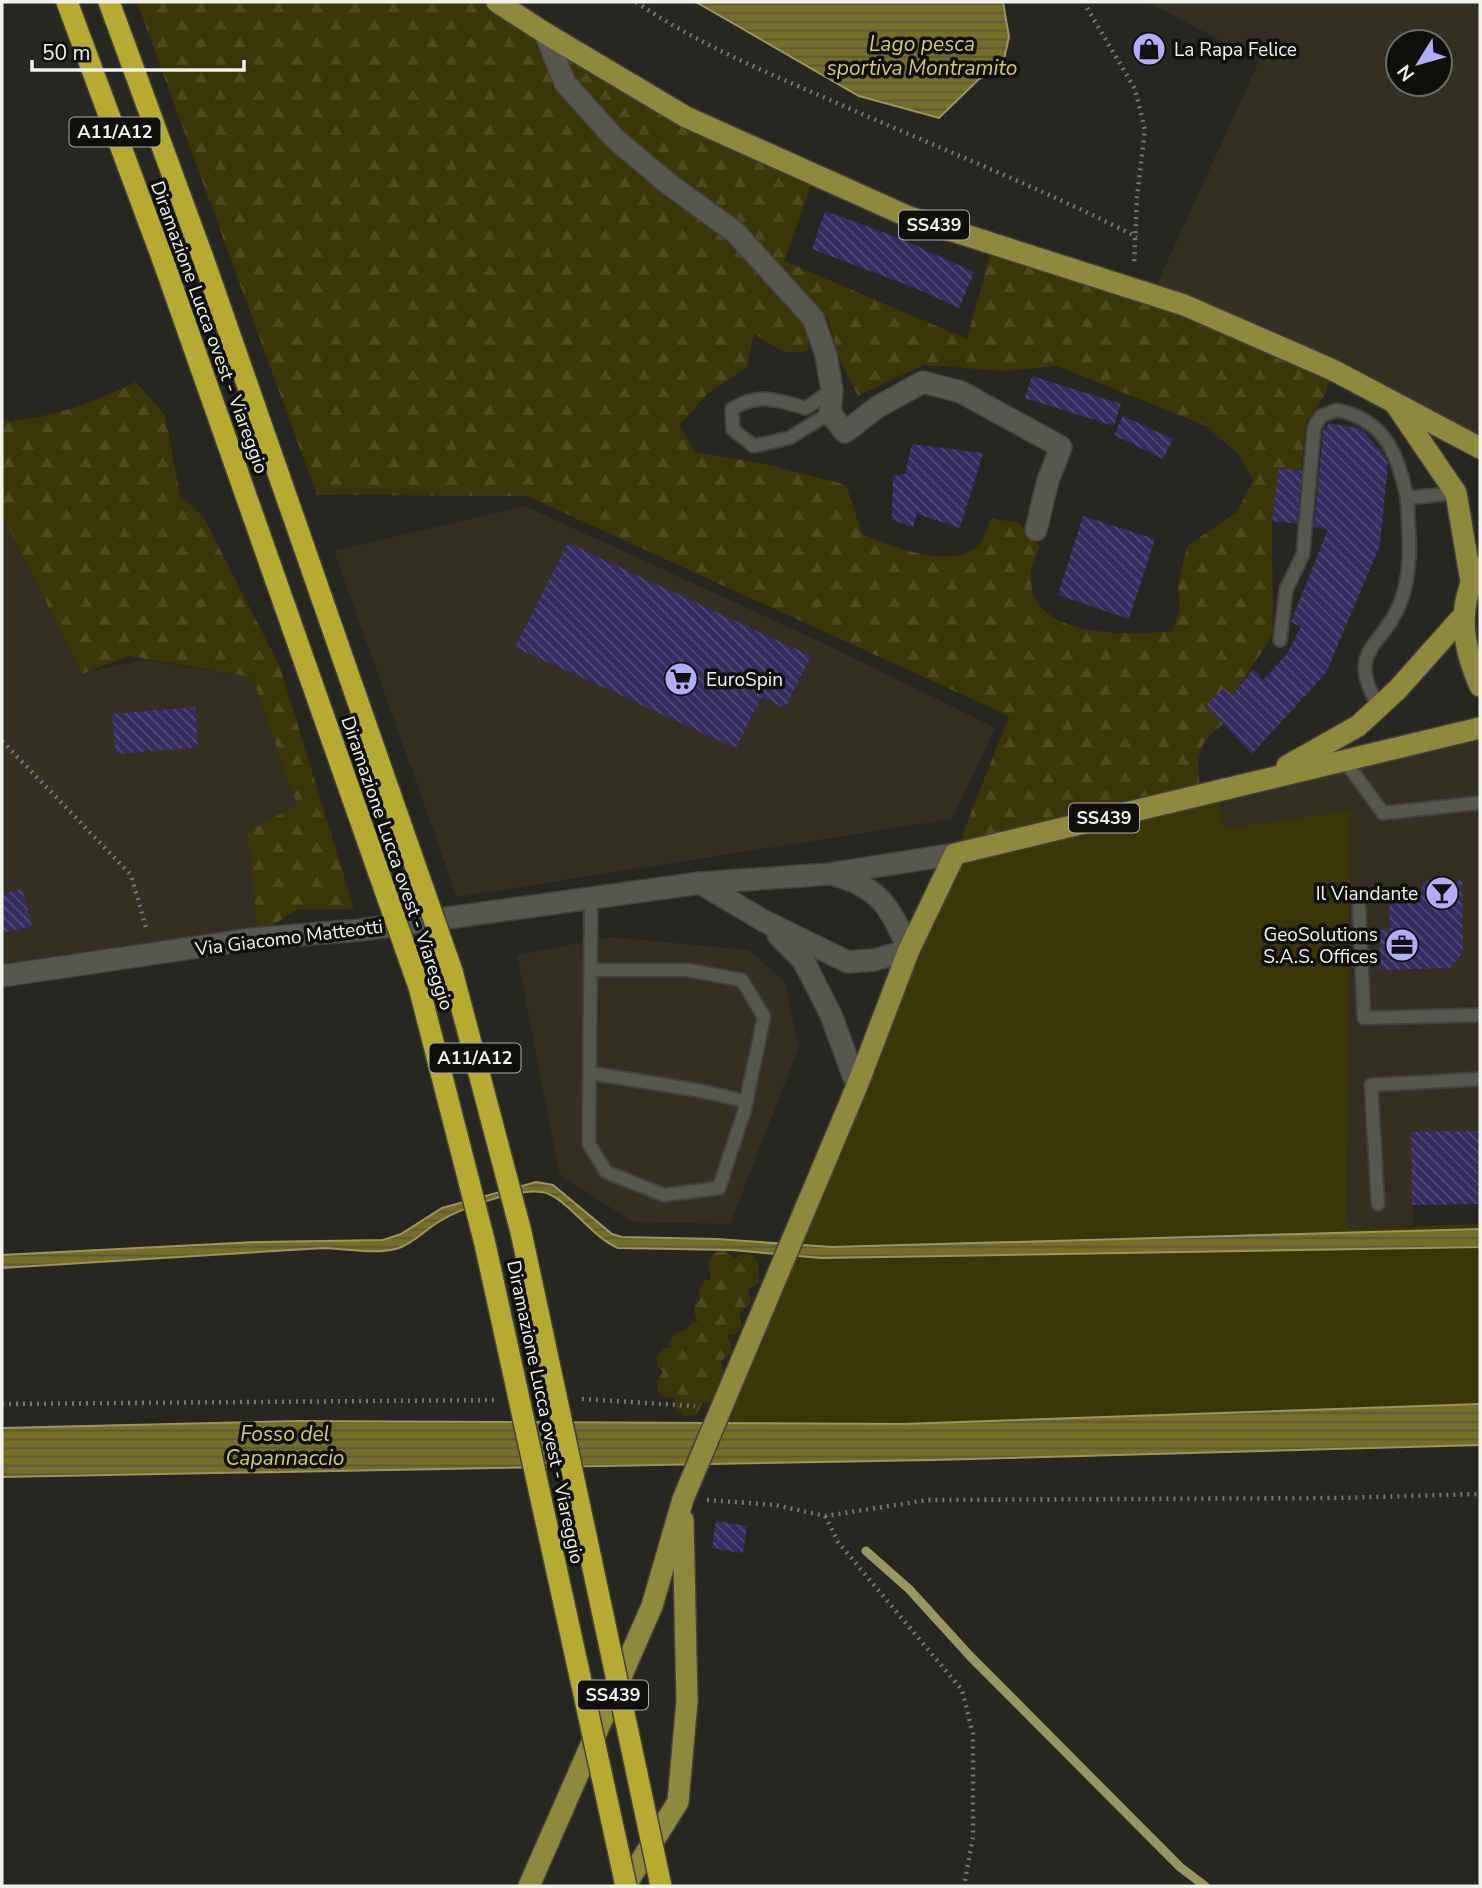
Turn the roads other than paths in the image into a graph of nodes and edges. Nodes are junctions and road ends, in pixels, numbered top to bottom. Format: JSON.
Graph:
{"nodes":[{"id":1,"x":67,"y":2,"type":"edge"},
{"id":2,"x":109,"y":2,"type":"edge"},
{"id":3,"x":497,"y":2,"type":"edge"},
{"id":4,"x":545,"y":33,"type":"junction"},
{"id":5,"x":832,"y":390,"type":"junction"},
{"id":6,"x":1392,"y":400,"type":"junction"},
{"id":7,"x":830,"y":413,"type":"junction"},
{"id":8,"x":1480,"y":448,"type":"edge"},
{"id":9,"x":1456,"y":493,"type":"junction"},
{"id":10,"x":1407,"y":498,"type":"junction"},
{"id":11,"x":1036,"y":530,"type":"dead end"},
{"id":12,"x":1476,"y":572,"type":"edge"},
{"id":13,"x":1463,"y":616,"type":"junction"},
{"id":14,"x":1280,"y":640,"type":"dead end"},
{"id":15,"x":1480,"y":686,"type":"edge"},
{"id":16,"x":1378,"y":707,"type":"junction"},
{"id":17,"x":1480,"y":728,"type":"edge"},
{"id":18,"x":1345,"y":761,"type":"junction"},
{"id":19,"x":1253,"y":782,"type":"junction"},
{"id":20,"x":1480,"y":803,"type":"edge"},
{"id":21,"x":955,"y":854,"type":"junction"},
{"id":22,"x":828,"y":873,"type":"junction"},
{"id":23,"x":700,"y":883,"type":"junction"},
{"id":24,"x":591,"y":899,"type":"junction"},
{"id":25,"x":1359,"y":908,"type":"dead end"},
{"id":26,"x":764,"y":921,"type":"junction"},
{"id":27,"x":909,"y":950,"type":"junction"},
{"id":28,"x":591,"y":970,"type":"junction"},
{"id":29,"x":2,"y":976,"type":"edge"},
{"id":30,"x":1480,"y":1015,"type":"edge"},
{"id":31,"x":590,"y":1073,"type":"junction"},
{"id":32,"x":1480,"y":1079,"type":"edge"},
{"id":33,"x":857,"y":1086,"type":"junction"},
{"id":34,"x":746,"y":1101,"type":"junction"},
{"id":35,"x":1378,"y":1203,"type":"dead end"},
{"id":36,"x":683,"y":1499,"type":"junction"},
{"id":37,"x":529,"y":1886,"type":"edge"},
{"id":38,"x":626,"y":1886,"type":"edge"},
{"id":39,"x":661,"y":1886,"type":"edge"}],
"edges":[{"from":1,"to":38,"type":"highway","name":"Diramazione Lucca ovest - Viareggio","number":"A11/A12","bridge":true},
{"from":2,"to":39,"type":"highway","name":"Diramazione Lucca ovest - Viareggio","number":"A11/A12","bridge":true},
{"from":3,"to":4,"type":"main road","number":"SS439"},
{"from":4,"to":5,"type":"main road"},
{"from":4,"to":6,"type":"main road","number":"SS439"},
{"from":5,"to":7,"type":"main road"},
{"from":5,"to":7,"type":"lane"},
{"from":6,"to":8,"type":"main road","number":"SS439"},
{"from":6,"to":9,"type":"main road","number":"SS439"},
{"from":7,"to":11,"type":"main road"},
{"from":9,"to":10,"type":"lane"},
{"from":9,"to":12,"type":"main road","number":"SS439"},
{"from":10,"to":14,"type":"lane"},
{"from":10,"to":16,"type":"lane"},
{"from":12,"to":13,"type":"main road","number":"SS439"},
{"from":13,"to":15,"type":"main road","number":"SS439"},
{"from":13,"to":16,"type":"main road","number":"SS439"},
{"from":16,"to":19,"type":"main road","number":"SS439"},
{"from":17,"to":18,"type":"main road","number":"SS439"},
{"from":18,"to":19,"type":"main road","number":"SS439"},
{"from":18,"to":20,"type":"lane"},
{"from":19,"to":21,"type":"main road","number":"SS439"},
{"from":21,"to":22,"type":"main road","name":"Via Giacomo Matteotti"},
{"from":21,"to":27,"type":"main road","number":"SS439"},
{"from":22,"to":23,"type":"main road","name":"Via Giacomo Matteotti"},
{"from":22,"to":27,"type":"main road","name":"Via Giacomo Matteotti"},
{"from":23,"to":24,"type":"main road","name":"Via Giacomo Matteotti"},
{"from":23,"to":26,"type":"main road"},
{"from":24,"to":28,"type":"lane"},
{"from":24,"to":29,"type":"main road","name":"Via Giacomo Matteotti"},
{"from":25,"to":30,"type":"lane"},
{"from":26,"to":27,"type":"main road"},
{"from":26,"to":33,"type":"main road"},
{"from":27,"to":33,"type":"main road","number":"SS439"},
{"from":28,"to":31,"type":"lane"},
{"from":28,"to":34,"type":"lane"},
{"from":31,"to":34,"type":"lane"},
{"from":31,"to":34,"type":"lane"},
{"from":32,"to":35,"type":"lane"},
{"from":33,"to":36,"type":"main road","number":"SS439"},
{"from":36,"to":37,"type":"main road","number":"SS439"},
{"from":36,"to":38,"type":"main road","number":"SS439"}]}
